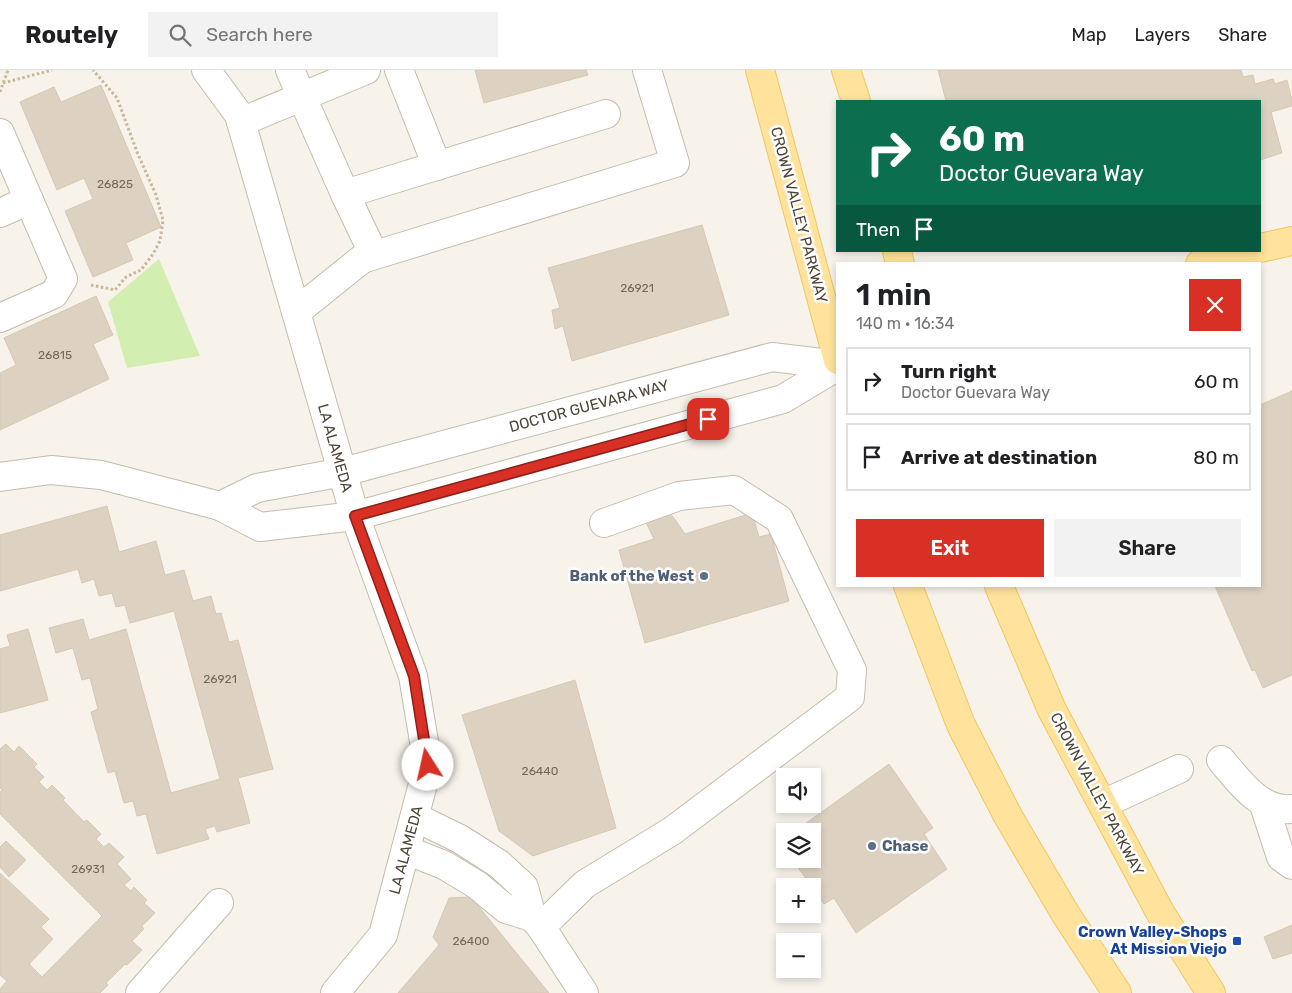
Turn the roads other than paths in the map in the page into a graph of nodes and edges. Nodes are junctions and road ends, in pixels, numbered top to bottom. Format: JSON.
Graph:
{"nodes":[{"id":1,"x":206,"y":70,"type":"edge"},
{"id":2,"x":290,"y":70,"type":"edge"},
{"id":3,"x":366,"y":70,"type":"edge"},
{"id":4,"x":399,"y":70,"type":"edge"},
{"id":5,"x":647,"y":70,"type":"edge"},
{"id":6,"x":760,"y":70,"type":"edge"},
{"id":7,"x":846,"y":70,"type":"edge"},
{"id":8,"x":302,"y":96,"type":"junction"},
{"id":9,"x":856,"y":100,"type":"edge"},
{"id":10,"x":606,"y":114,"type":"dead end"},
{"id":11,"x":241,"y":122,"type":"junction"},
{"id":12,"x":0,"y":134,"type":"edge"},
{"id":13,"x":437,"y":166,"type":"junction"},
{"id":14,"x":345,"y":194,"type":"junction"},
{"id":15,"x":29,"y":200,"type":"junction"},
{"id":16,"x":0,"y":213,"type":"edge"},
{"id":17,"x":1292,"y":241,"type":"edge"},
{"id":18,"x":1261,"y":248,"type":"edge"},
{"id":19,"x":1243,"y":252,"type":"edge"},
{"id":20,"x":374,"y":255,"type":"junction"},
{"id":21,"x":1207,"y":262,"type":"edge"},
{"id":22,"x":296,"y":312,"type":"junction"},
{"id":23,"x":0,"y":318,"type":"edge"},
{"id":24,"x":836,"y":353,"type":"edge"},
{"id":25,"x":836,"y":366,"type":"edge"},
{"id":26,"x":836,"y":367,"type":"edge"},
{"id":27,"x":343,"y":472,"type":"junction"},
{"id":28,"x":0,"y":477,"type":"edge"},
{"id":29,"x":220,"y":506,"type":"junction"},
{"id":30,"x":355,"y":516,"type":"junction"},
{"id":31,"x":604,"y":523,"type":"dead end"},
{"id":32,"x":908,"y":587,"type":"edge"},
{"id":33,"x":999,"y":587,"type":"edge"},
{"id":34,"x":1222,"y":760,"type":"dead end"},
{"id":35,"x":1179,"y":769,"type":"dead end"},
{"id":36,"x":1263,"y":802,"type":"junction"},
{"id":37,"x":1103,"y":804,"type":"junction"},
{"id":38,"x":1292,"y":809,"type":"edge"},
{"id":39,"x":415,"y":817,"type":"junction"},
{"id":40,"x":406,"y":850,"type":"junction"},
{"id":41,"x":1292,"y":866,"type":"edge"},
{"id":42,"x":220,"y":903,"type":"dead end"},
{"id":43,"x":536,"y":922,"type":"junction"},
{"id":44,"x":140,"y":993,"type":"edge"},
{"id":45,"x":336,"y":993,"type":"edge"},
{"id":46,"x":584,"y":993,"type":"edge"},
{"id":47,"x":1117,"y":993,"type":"edge"},
{"id":48,"x":1211,"y":993,"type":"edge"}],
"edges":[{"from":1,"to":11,"type":"street","name":"LA ALAMEDA"},
{"from":2,"to":8,"type":"street"},
{"from":3,"to":8,"type":"street"},
{"from":4,"to":13,"type":"street"},
{"from":5,"to":20,"type":"street"},
{"from":6,"to":24,"type":"main road","name":"CROWN VALLEY PARKWAY"},
{"from":7,"to":9,"type":"main road"},
{"from":8,"to":11,"type":"street"},
{"from":8,"to":14,"type":"street"},
{"from":10,"to":13,"type":"street"},
{"from":11,"to":22,"type":"street","name":"LA ALAMEDA"},
{"from":12,"to":15,"type":"street"},
{"from":13,"to":14,"type":"street"},
{"from":14,"to":20,"type":"street"},
{"from":15,"to":16,"type":"street"},
{"from":15,"to":23,"type":"street"},
{"from":17,"to":18,"type":"main road"},
{"from":19,"to":21,"type":"main road"},
{"from":20,"to":22,"type":"street"},
{"from":22,"to":27,"type":"street","name":"LA ALAMEDA"},
{"from":25,"to":27,"type":"street","name":"DOCTOR GUEVARA WAY"},
{"from":26,"to":30,"type":"street","name":"DOCTOR GUEVARA WAY"},
{"from":27,"to":29,"type":"street","name":"DOCTOR GUEVARA WAY"},
{"from":27,"to":30,"type":"street","name":"LA ALAMEDA"},
{"from":28,"to":29,"type":"street","name":"DOCTOR GUEVARA WAY"},
{"from":29,"to":30,"type":"street","name":"DOCTOR GUEVARA WAY"},
{"from":30,"to":39,"type":"street","name":"LA ALAMEDA"},
{"from":31,"to":43,"type":"street"},
{"from":32,"to":47,"type":"main road"},
{"from":33,"to":37,"type":"main road","name":"CROWN VALLEY PARKWAY"},
{"from":34,"to":36,"type":"street"},
{"from":35,"to":37,"type":"street"},
{"from":36,"to":38,"type":"street"},
{"from":36,"to":41,"type":"street"},
{"from":37,"to":48,"type":"main road","name":"CROWN VALLEY PARKWAY"},
{"from":39,"to":40,"type":"street","name":"LA ALAMEDA"},
{"from":39,"to":43,"type":"street"},
{"from":40,"to":43,"type":"street"},
{"from":40,"to":45,"type":"street","name":"LA ALAMEDA"},
{"from":42,"to":44,"type":"street"},
{"from":43,"to":46,"type":"street"}]}
